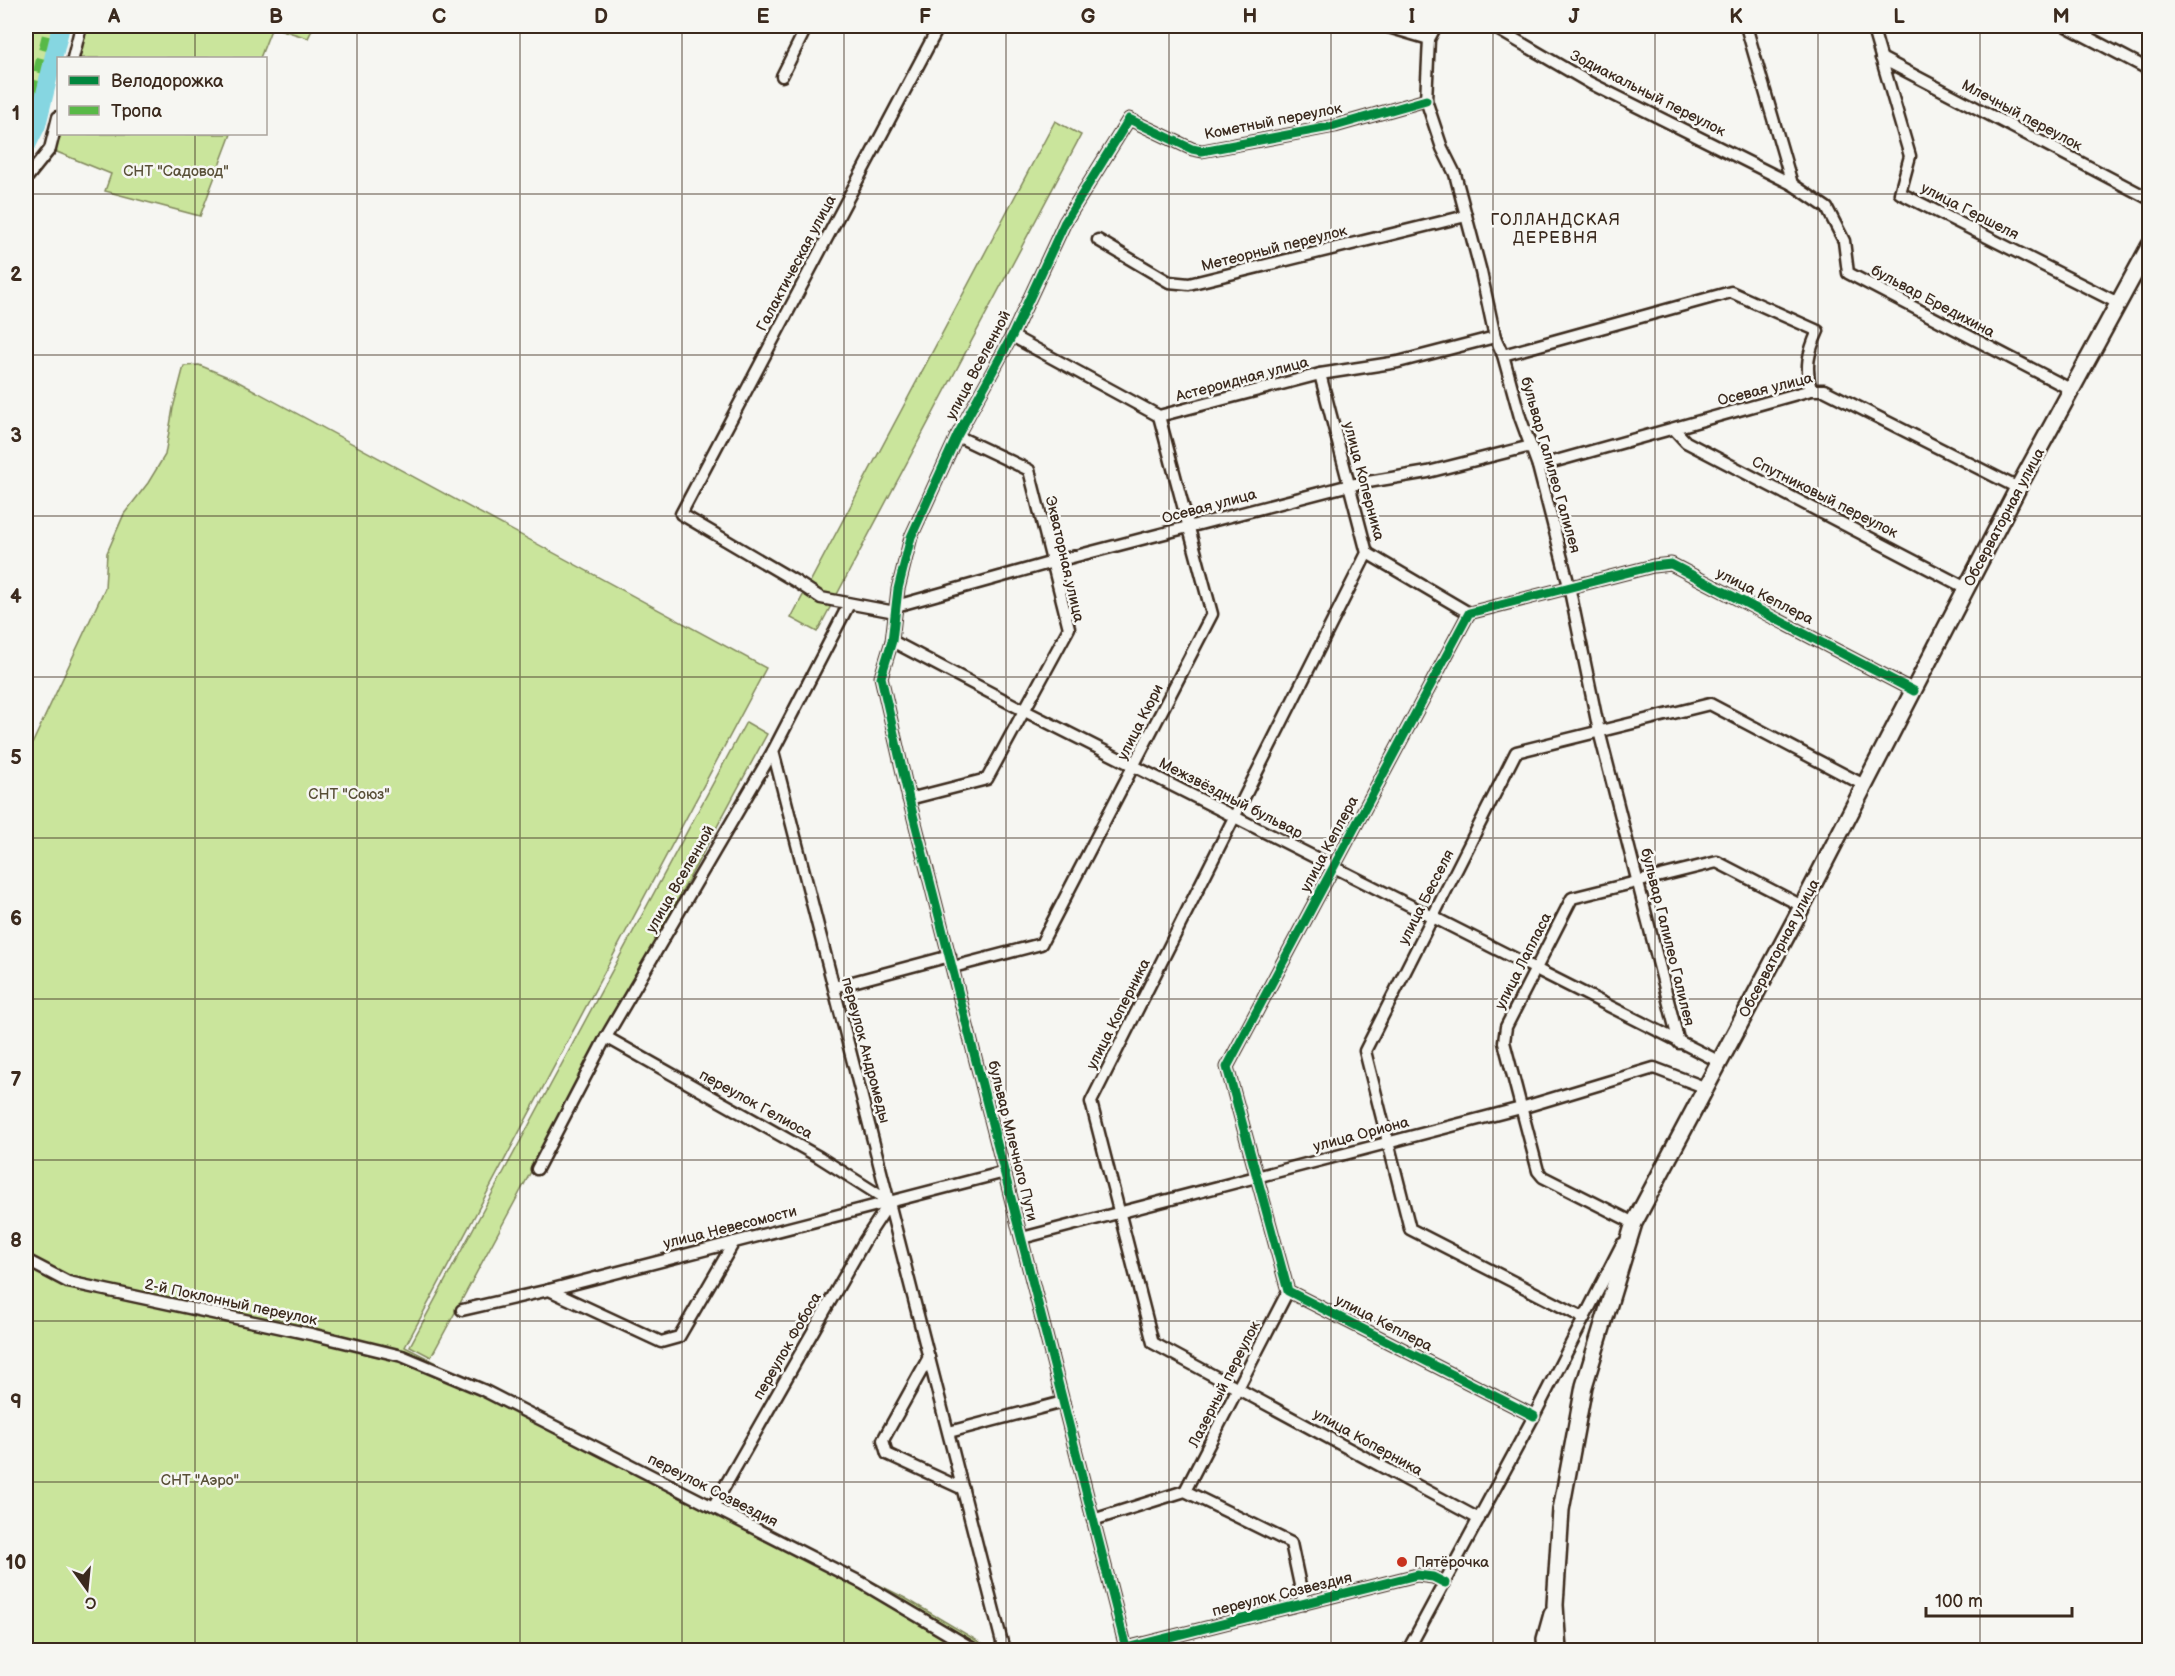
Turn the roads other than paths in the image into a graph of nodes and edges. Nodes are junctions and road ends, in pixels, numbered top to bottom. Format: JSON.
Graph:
{"nodes":[{"id":1,"x":81,"y":26,"type":"edge"},
{"id":2,"x":807,"y":26,"type":"edge"},
{"id":3,"x":939,"y":26,"type":"edge"},
{"id":4,"x":1385,"y":26,"type":"edge"},
{"id":5,"x":1436,"y":26,"type":"edge"},
{"id":6,"x":1492,"y":26,"type":"edge"},
{"id":7,"x":1746,"y":26,"type":"edge"},
{"id":8,"x":1872,"y":26,"type":"edge"},
{"id":9,"x":2066,"y":26,"type":"edge"},
{"id":10,"x":1429,"y":39,"type":"junction"},
{"id":11,"x":73,"y":57,"type":"edge"},
{"id":12,"x":1881,"y":58,"type":"junction"},
{"id":13,"x":2150,"y":70,"type":"edge"},
{"id":14,"x":782,"y":76,"type":"dead end"},
{"id":15,"x":1426,"y":100,"type":"junction"},
{"id":16,"x":1129,"y":119,"type":"joint"},
{"id":17,"x":57,"y":121,"type":"edge"},
{"id":18,"x":26,"y":179,"type":"edge"},
{"id":19,"x":1792,"y":184,"type":"junction"},
{"id":20,"x":2150,"y":199,"type":"edge"},
{"id":21,"x":1466,"y":216,"type":"junction"},
{"id":22,"x":1098,"y":240,"type":"dead end"},
{"id":23,"x":2150,"y":245,"type":"edge"},
{"id":24,"x":2118,"y":303,"type":"junction"},
{"id":25,"x":1012,"y":336,"type":"junction"},
{"id":26,"x":1496,"y":337,"type":"junction"},
{"id":27,"x":1503,"y":355,"type":"junction"},
{"id":28,"x":1320,"y":374,"type":"junction"},
{"id":29,"x":1811,"y":390,"type":"junction"},
{"id":30,"x":2072,"y":390,"type":"junction"},
{"id":31,"x":1159,"y":416,"type":"junction"},
{"id":32,"x":1674,"y":429,"type":"junction"},
{"id":33,"x":957,"y":436,"type":"junction"},
{"id":34,"x":1532,"y":446,"type":"junction"},
{"id":35,"x":1538,"y":466,"type":"junction"},
{"id":36,"x":1350,"y":485,"type":"junction"},
{"id":37,"x":2018,"y":488,"type":"junction"},
{"id":38,"x":1189,"y":527,"type":"junction"},
{"id":39,"x":1367,"y":553,"type":"junction"},
{"id":40,"x":1053,"y":562,"type":"junction"},
{"id":41,"x":1569,"y":586,"type":"junction"},
{"id":42,"x":1966,"y":588,"type":"junction"},
{"id":43,"x":849,"y":604,"type":"junction"},
{"id":44,"x":896,"y":609,"type":"junction"},
{"id":45,"x":1469,"y":613,"type":"junction"},
{"id":46,"x":892,"y":640,"type":"junction"},
{"id":47,"x":1914,"y":691,"type":"junction"},
{"id":48,"x":1025,"y":711,"type":"junction"},
{"id":49,"x":1599,"y":731,"type":"junction"},
{"id":50,"x":773,"y":751,"type":"junction"},
{"id":51,"x":1134,"y":766,"type":"junction"},
{"id":52,"x":1864,"y":785,"type":"junction"},
{"id":53,"x":909,"y":798,"type":"junction"},
{"id":54,"x":1234,"y":817,"type":"junction"},
{"id":55,"x":1333,"y":867,"type":"junction"},
{"id":56,"x":1639,"y":881,"type":"junction"},
{"id":57,"x":1802,"y":906,"type":"junction"},
{"id":58,"x":1433,"y":918,"type":"junction"},
{"id":59,"x":950,"y":956,"type":"junction"},
{"id":60,"x":952,"y":967,"type":"junction"},
{"id":61,"x":1535,"y":970,"type":"junction"},
{"id":62,"x":834,"y":987,"type":"junction"},
{"id":63,"x":606,"y":1037,"type":"junction"},
{"id":64,"x":1679,"y":1043,"type":"junction"},
{"id":65,"x":1718,"y":1061,"type":"junction"},
{"id":66,"x":1704,"y":1087,"type":"junction"},
{"id":67,"x":1521,"y":1108,"type":"junction"},
{"id":68,"x":1388,"y":1143,"type":"junction"},
{"id":69,"x":537,"y":1169,"type":"dead end"},
{"id":70,"x":1005,"y":1172,"type":"junction"},
{"id":71,"x":1258,"y":1177,"type":"junction"},
{"id":72,"x":890,"y":1202,"type":"junction"},
{"id":73,"x":1119,"y":1213,"type":"junction"},
{"id":74,"x":1634,"y":1223,"type":"junction"},
{"id":75,"x":1022,"y":1238,"type":"junction"},
{"id":76,"x":734,"y":1242,"type":"junction"},
{"id":77,"x":26,"y":1260,"type":"edge"},
{"id":78,"x":549,"y":1290,"type":"junction"},
{"id":79,"x":1288,"y":1291,"type":"junction"},
{"id":80,"x":462,"y":1310,"type":"dead end"},
{"id":81,"x":1584,"y":1318,"type":"junction"},
{"id":82,"x":929,"y":1357,"type":"junction"},
{"id":83,"x":432,"y":1367,"type":"joint"},
{"id":84,"x":1238,"y":1388,"type":"junction"},
{"id":85,"x":1062,"y":1402,"type":"junction"},
{"id":86,"x":1534,"y":1416,"type":"junction"},
{"id":87,"x":949,"y":1432,"type":"junction"},
{"id":88,"x":963,"y":1489,"type":"junction"},
{"id":89,"x":1185,"y":1491,"type":"junction"},
{"id":90,"x":713,"y":1507,"type":"junction"},
{"id":91,"x":1479,"y":1519,"type":"junction"},
{"id":92,"x":1093,"y":1520,"type":"junction"},
{"id":93,"x":1445,"y":1583,"type":"junction"},
{"id":94,"x":1304,"y":1604,"type":"junction"},
{"id":95,"x":1555,"y":1605,"type":"junction"},
{"id":96,"x":1126,"y":1648,"type":"joint"},
{"id":97,"x":975,"y":1650,"type":"edge"},
{"id":98,"x":1004,"y":1650,"type":"edge"},
{"id":99,"x":1408,"y":1650,"type":"edge"},
{"id":100,"x":1545,"y":1650,"type":"edge"},
{"id":101,"x":1558,"y":1650,"type":"edge"}],
"edges":[{"from":1,"to":11,"type":"street"},
{"from":2,"to":14,"type":"street"},
{"from":3,"to":43,"type":"street","name":"Галактическая улица"},
{"from":4,"to":10,"type":"street"},
{"from":5,"to":10,"type":"street"},
{"from":6,"to":19,"type":"street","name":"Зодиакальный переулок"},
{"from":7,"to":19,"type":"street"},
{"from":8,"to":12,"type":"street","name":"улица Гершеля"},
{"from":9,"to":13,"type":"street"},
{"from":10,"to":15,"type":"street","name":"бульвар Галилео Галилея"},
{"from":12,"to":20,"type":"street","name":"Млечный переулок"},
{"from":12,"to":24,"type":"street","name":"улица Гершеля"},
{"from":15,"to":16,"type":"street","name":"Кометный переулок"},
{"from":15,"to":21,"type":"street","name":"бульвар Галилео Галилея"},
{"from":16,"to":25,"type":"street","name":"улица Вселенной"},
{"from":17,"to":18,"type":"street"},
{"from":19,"to":30,"type":"street","name":"бульвар Бредихина"},
{"from":21,"to":22,"type":"street","name":"Метеорный переулок"},
{"from":21,"to":26,"type":"street","name":"бульвар Галилео Галилея"},
{"from":23,"to":24,"type":"main road","name":"Обсерваторная улица"},
{"from":24,"to":30,"type":"main road","name":"Обсерваторная улица"},
{"from":25,"to":31,"type":"street","name":"Астероидная улица"},
{"from":25,"to":33,"type":"street","name":"улица Вселенной"},
{"from":26,"to":27,"type":"street","name":"бульвар Галилео Галилея"},
{"from":26,"to":28,"type":"street","name":"Астероидная улица"},
{"from":27,"to":29,"type":"street"},
{"from":27,"to":34,"type":"street","name":"бульвар Галилео Галилея"},
{"from":28,"to":31,"type":"street","name":"Астероидная улица"},
{"from":28,"to":36,"type":"street","name":"улица Коперника"},
{"from":29,"to":32,"type":"street","name":"Осевая улица"},
{"from":29,"to":37,"type":"street","name":"Осевая улица"},
{"from":30,"to":37,"type":"main road","name":"Обсерваторная улица"},
{"from":31,"to":38,"type":"street","name":"улица Кюри"},
{"from":32,"to":35,"type":"street","name":"Осевая улица"},
{"from":32,"to":42,"type":"street","name":"Спутниковый переулок"},
{"from":33,"to":40,"type":"street","name":"Экваторная улица"},
{"from":33,"to":44,"type":"street","name":"улица Вселенной"},
{"from":34,"to":35,"type":"street","name":"бульвар Галилео Галилея"},
{"from":34,"to":36,"type":"street","name":"Осевая улица"},
{"from":35,"to":41,"type":"street","name":"бульвар Галилео Галилея"},
{"from":36,"to":38,"type":"street","name":"Осевая улица"},
{"from":36,"to":39,"type":"street","name":"улица Коперника"},
{"from":37,"to":42,"type":"main road","name":"Обсерваторная улица"},
{"from":38,"to":40,"type":"street","name":"Осевая улица"},
{"from":38,"to":51,"type":"street","name":"улица Кюри"},
{"from":39,"to":45,"type":"street"},
{"from":39,"to":54,"type":"street","name":"улица Коперника"},
{"from":40,"to":44,"type":"street","name":"Осевая улица"},
{"from":40,"to":48,"type":"street","name":"Экваторная улица"},
{"from":41,"to":45,"type":"street","name":"улица Кеплера"},
{"from":41,"to":47,"type":"street","name":"улица Кеплера"},
{"from":41,"to":49,"type":"street","name":"бульвар Галилео Галилея"},
{"from":42,"to":47,"type":"main road","name":"Обсерваторная улица"},
{"from":43,"to":44,"type":"street"},
{"from":43,"to":50,"type":"street","name":"улица Вселенной"},
{"from":44,"to":46,"type":"street","name":"улица Вселенной"},
{"from":45,"to":55,"type":"street","name":"улица Кеплера"},
{"from":46,"to":48,"type":"street","name":"Межзвёздный бульвар"},
{"from":46,"to":53,"type":"street","name":"бульвар Млечного Пути"},
{"from":47,"to":52,"type":"main road","name":"Обсерваторная улица"},
{"from":48,"to":51,"type":"street","name":"Межзвёздный бульвар"},
{"from":48,"to":53,"type":"street","name":"Экваторная улица"},
{"from":49,"to":52,"type":"street","name":"улица Бесселя"},
{"from":49,"to":56,"type":"street","name":"бульвар Галилео Галилея"},
{"from":49,"to":58,"type":"street","name":"улица Бесселя"},
{"from":50,"to":62,"type":"street","name":"переулок Андромеды"},
{"from":50,"to":63,"type":"street","name":"улица Вселенной"},
{"from":51,"to":54,"type":"street","name":"Межзвёздный бульвар"},
{"from":51,"to":60,"type":"street","name":"улица Кюри"},
{"from":52,"to":57,"type":"main road","name":"Обсерваторная улица"},
{"from":53,"to":59,"type":"street","name":"бульвар Млечного Пути"},
{"from":54,"to":55,"type":"street","name":"Межзвёздный бульвар"},
{"from":54,"to":73,"type":"street","name":"улица Коперника"},
{"from":55,"to":58,"type":"street","name":"Межзвёздный бульвар"},
{"from":55,"to":71,"type":"street","name":"улица Кеплера"},
{"from":56,"to":57,"type":"street","name":"улица Лапласа"},
{"from":56,"to":61,"type":"street","name":"улица Лапласа"},
{"from":56,"to":64,"type":"street","name":"бульвар Галилео Галилея"},
{"from":57,"to":65,"type":"main road","name":"Обсерваторная улица"},
{"from":58,"to":61,"type":"street","name":"Межзвёздный бульвар"},
{"from":58,"to":68,"type":"street","name":"улица Бесселя"},
{"from":59,"to":60,"type":"street","name":"бульвар Млечного Пути"},
{"from":59,"to":62,"type":"street"},
{"from":60,"to":70,"type":"street","name":"бульвар Млечного Пути"},
{"from":61,"to":64,"type":"street","name":"Межзвёздный бульвар"},
{"from":61,"to":67,"type":"street","name":"улица Лапласа"},
{"from":62,"to":72,"type":"street","name":"переулок Андромеды"},
{"from":63,"to":69,"type":"street","name":"улица Вселенной"},
{"from":63,"to":72,"type":"street","name":"переулок Гелиоса"},
{"from":64,"to":65,"type":"street","name":"Межзвёздный бульвар"},
{"from":65,"to":66,"type":"main road","name":"Обсерваторная улица"},
{"from":66,"to":67,"type":"street","name":"улица Ориона"},
{"from":66,"to":74,"type":"main road","name":"Обсерваторная улица"},
{"from":67,"to":68,"type":"street","name":"улица Ориона"},
{"from":67,"to":74,"type":"street","name":"улица Лапласа"},
{"from":68,"to":71,"type":"street","name":"улица Ориона"},
{"from":68,"to":81,"type":"street","name":"улица Бесселя"},
{"from":70,"to":72,"type":"street","name":"улица Невесомости"},
{"from":70,"to":75,"type":"street","name":"бульвар Млечного Пути"},
{"from":71,"to":73,"type":"street","name":"улица Ориона"},
{"from":71,"to":79,"type":"street","name":"улица Кеплера"},
{"from":72,"to":76,"type":"street","name":"улица Невесомости"},
{"from":72,"to":82,"type":"street","name":"переулок Андромеды"},
{"from":72,"to":90,"type":"street","name":"переулок Фобоса"},
{"from":73,"to":75,"type":"street","name":"улица Ориона"},
{"from":73,"to":84,"type":"street","name":"улица Коперника"},
{"from":74,"to":81,"type":"street","name":"Обсерваторная улица"},
{"from":74,"to":95,"type":"main road"},
{"from":75,"to":85,"type":"street","name":"бульвар Млечного Пути"},
{"from":76,"to":78,"type":"street","name":"улица Невесомости"},
{"from":76,"to":78,"type":"street"},
{"from":77,"to":83,"type":"street","name":"2-й Поклонный переулок"},
{"from":78,"to":80,"type":"street","name":"улица Невесомости"},
{"from":79,"to":84,"type":"street","name":"Лазерный переулок"},
{"from":79,"to":86,"type":"street","name":"улица Кеплера"},
{"from":81,"to":86,"type":"street","name":"Обсерваторная улица"},
{"from":82,"to":87,"type":"street","name":"переулок Андромеды"},
{"from":82,"to":88,"type":"street"},
{"from":83,"to":90,"type":"street","name":"переулок Созвездия"},
{"from":84,"to":89,"type":"street","name":"Лазерный переулок"},
{"from":84,"to":91,"type":"street","name":"улица Коперника"},
{"from":85,"to":87,"type":"street"},
{"from":85,"to":92,"type":"street","name":"бульвар Млечного Пути"},
{"from":86,"to":91,"type":"street","name":"Обсерваторная улица"},
{"from":87,"to":88,"type":"street","name":"переулок Андромеды"},
{"from":88,"to":98,"type":"street","name":"переулок Андромеды"},
{"from":89,"to":92,"type":"street"},
{"from":89,"to":94,"type":"street"},
{"from":90,"to":97,"type":"street","name":"переулок Созвездия"},
{"from":91,"to":93,"type":"street","name":"Обсерваторная улица"},
{"from":92,"to":96,"type":"street","name":"бульвар Млечного Пути"},
{"from":93,"to":94,"type":"street","name":"переулок Созвездия"},
{"from":93,"to":99,"type":"street","name":"Обсерваторная улица"},
{"from":94,"to":96,"type":"street","name":"переулок Созвездия"},
{"from":95,"to":100,"type":"main road"},
{"from":95,"to":101,"type":"main road"}]}
